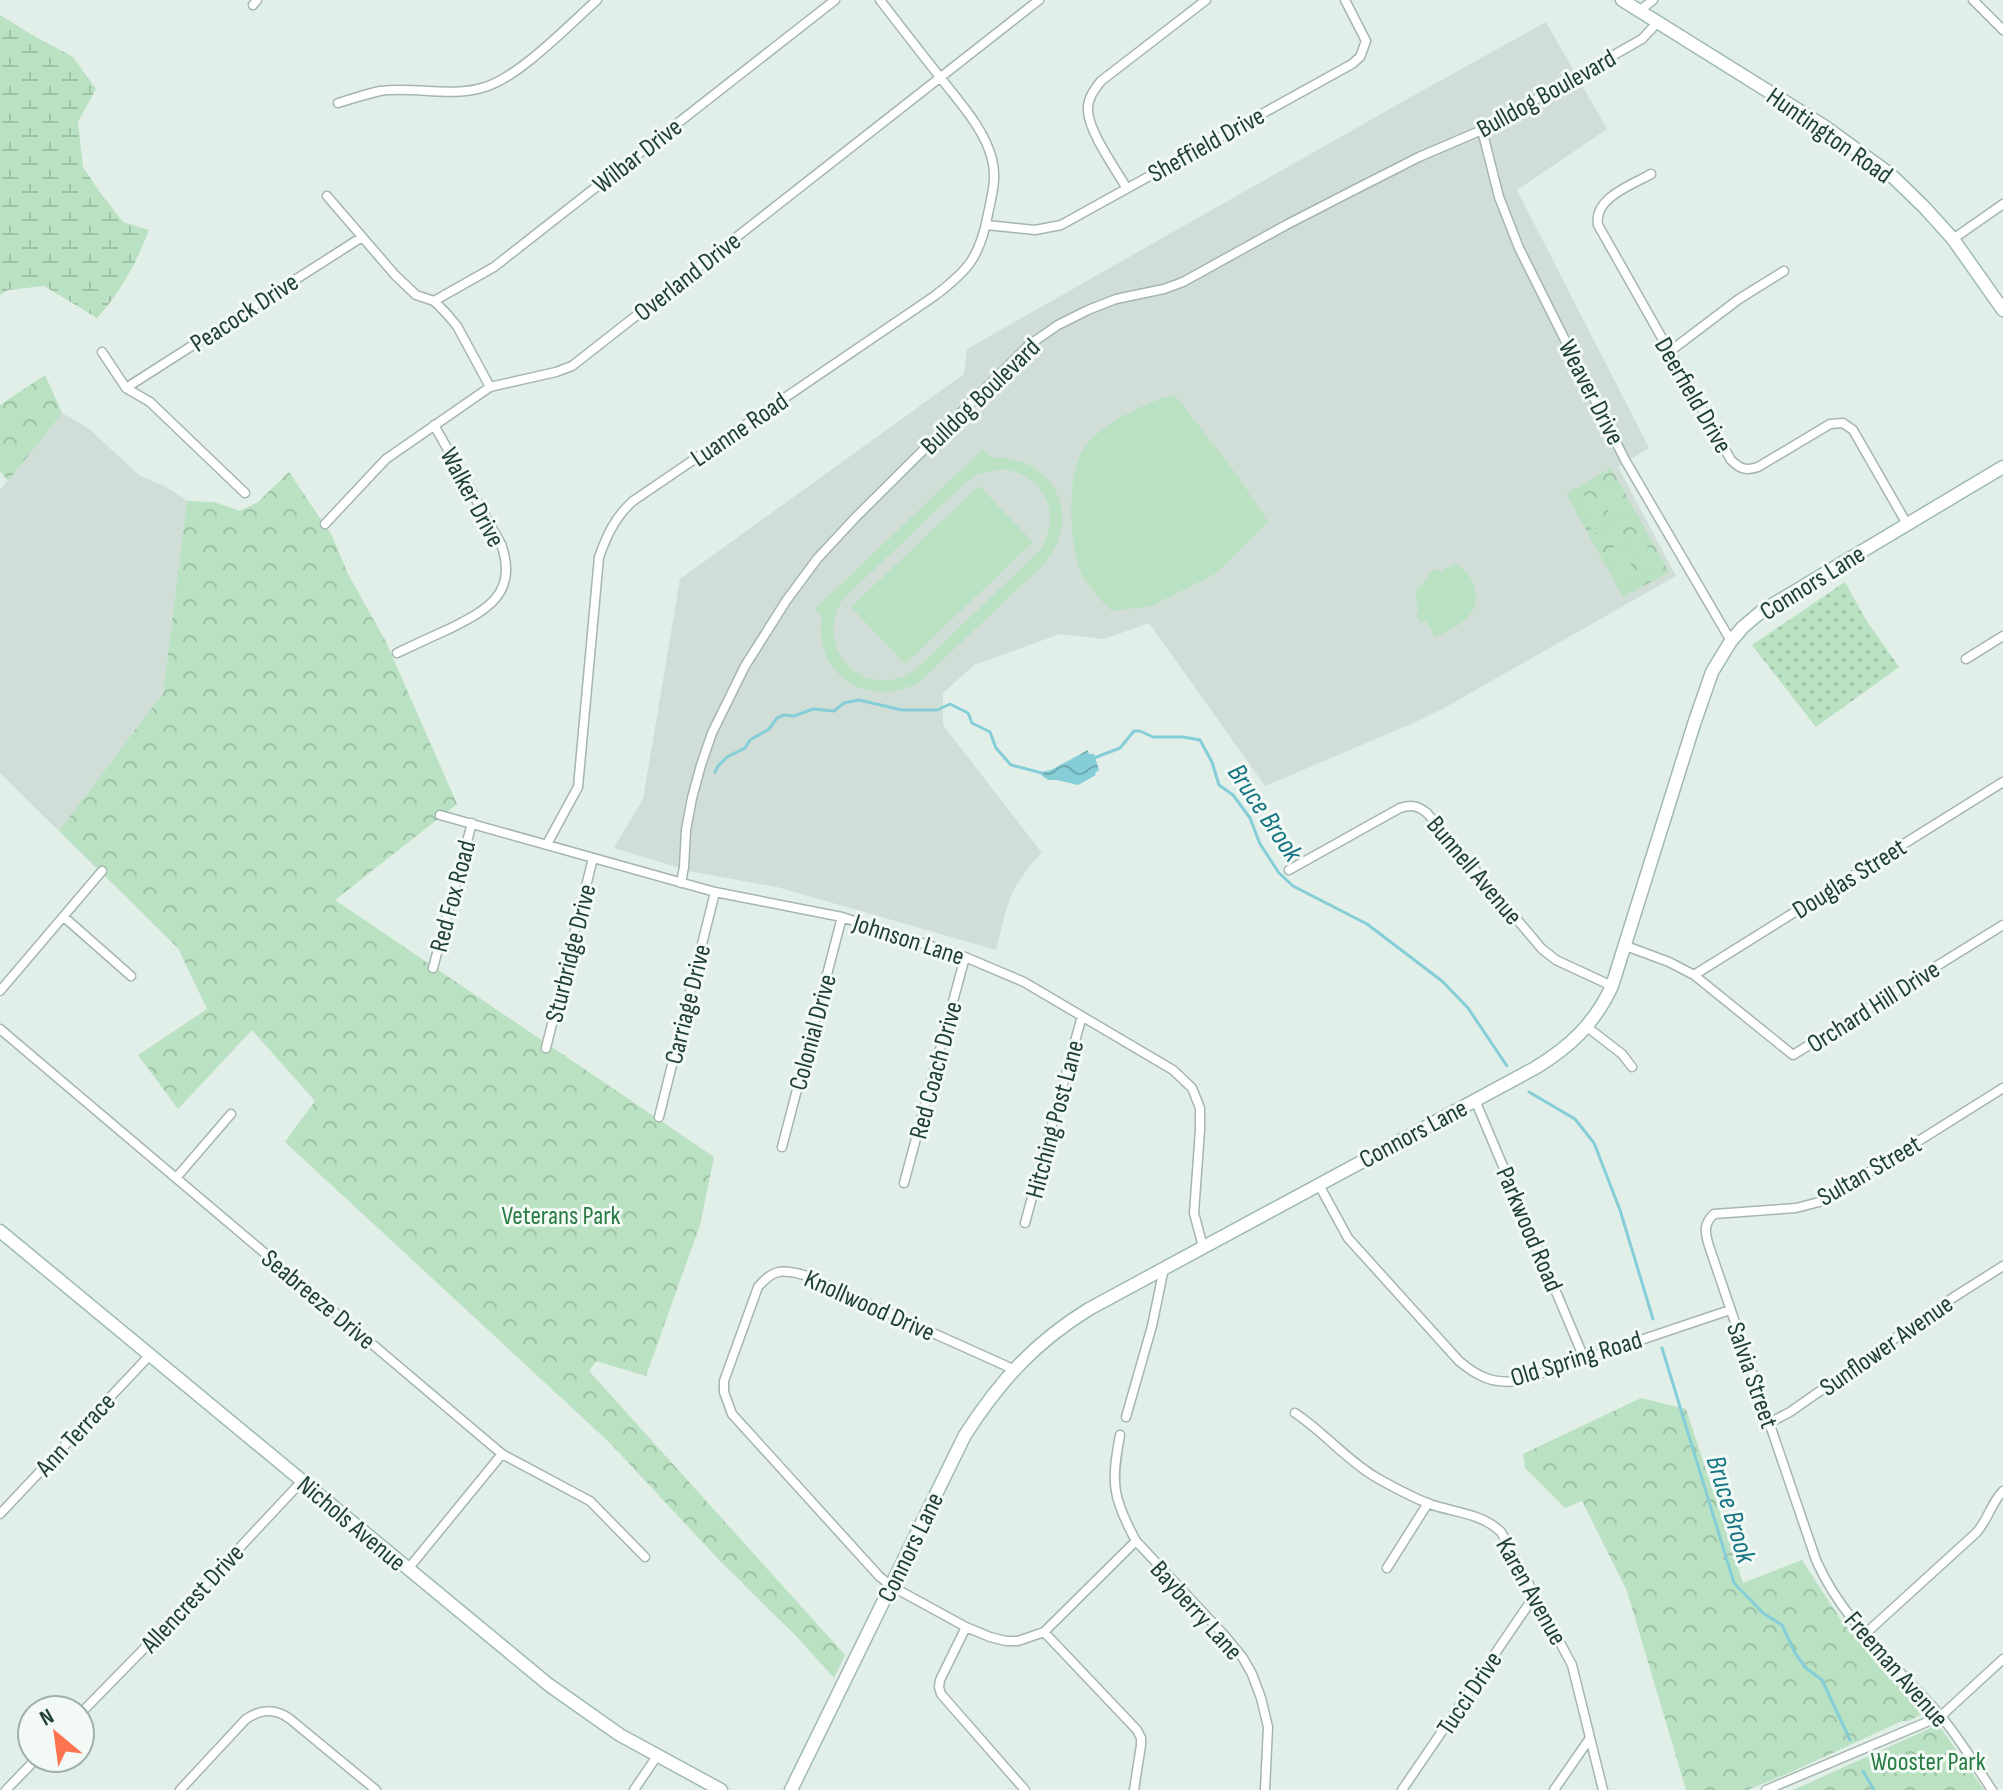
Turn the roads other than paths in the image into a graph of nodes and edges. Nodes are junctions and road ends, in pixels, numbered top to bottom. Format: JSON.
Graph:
{"nodes":[{"id":1,"x":597,"y":0,"type":"edge"},
{"id":2,"x":835,"y":0,"type":"edge"},
{"id":3,"x":880,"y":0,"type":"edge"},
{"id":4,"x":1039,"y":0,"type":"edge"},
{"id":5,"x":1206,"y":0,"type":"edge"},
{"id":6,"x":1345,"y":0,"type":"edge"},
{"id":7,"x":1622,"y":0,"type":"edge"},
{"id":8,"x":1653,"y":0,"type":"edge"},
{"id":9,"x":1973,"y":0,"type":"edge"},
{"id":10,"x":1639,"y":11,"type":"junction"},
{"id":11,"x":1658,"y":22,"type":"junction"},
{"id":12,"x":2003,"y":30,"type":"edge"},
{"id":13,"x":941,"y":78,"type":"junction"},
{"id":14,"x":338,"y":103,"type":"dead end"},
{"id":15,"x":1482,"y":130,"type":"junction"},
{"id":16,"x":1651,"y":174,"type":"dead end"},
{"id":17,"x":1126,"y":187,"type":"junction"},
{"id":18,"x":327,"y":196,"type":"dead end"},
{"id":19,"x":2003,"y":204,"type":"edge"},
{"id":20,"x":986,"y":225,"type":"junction"},
{"id":21,"x":362,"y":237,"type":"junction"},
{"id":22,"x":1953,"y":239,"type":"junction"},
{"id":23,"x":1784,"y":271,"type":"dead end"},
{"id":24,"x":434,"y":301,"type":"junction"},
{"id":25,"x":2003,"y":310,"type":"edge"},
{"id":26,"x":102,"y":352,"type":"dead end"},
{"id":27,"x":1669,"y":352,"type":"junction"},
{"id":28,"x":490,"y":387,"type":"junction"},
{"id":29,"x":126,"y":388,"type":"junction"},
{"id":30,"x":434,"y":425,"type":"junction"},
{"id":31,"x":2003,"y":467,"type":"edge"},
{"id":32,"x":245,"y":493,"type":"dead end"},
{"id":33,"x":325,"y":524,"type":"dead end"},
{"id":34,"x":1907,"y":524,"type":"junction"},
{"id":35,"x":2003,"y":636,"type":"edge"},
{"id":36,"x":1731,"y":641,"type":"junction"},
{"id":37,"x":397,"y":653,"type":"dead end"},
{"id":38,"x":1966,"y":659,"type":"dead end"},
{"id":39,"x":2003,"y":782,"type":"edge"},
{"id":40,"x":440,"y":815,"type":"dead end"},
{"id":41,"x":472,"y":823,"type":"junction"},
{"id":42,"x":547,"y":844,"type":"junction"},
{"id":43,"x":593,"y":858,"type":"junction"},
{"id":44,"x":1289,"y":870,"type":"dead end"},
{"id":45,"x":102,"y":871,"type":"dead end"},
{"id":46,"x":681,"y":883,"type":"junction"},
{"id":47,"x":715,"y":892,"type":"junction"},
{"id":48,"x":64,"y":917,"type":"junction"},
{"id":49,"x":842,"y":917,"type":"junction"},
{"id":50,"x":2003,"y":925,"type":"edge"},
{"id":51,"x":1626,"y":946,"type":"junction"},
{"id":52,"x":965,"y":957,"type":"junction"},
{"id":53,"x":433,"y":968,"type":"dead end"},
{"id":54,"x":1694,"y":975,"type":"junction"},
{"id":55,"x":131,"y":976,"type":"dead end"},
{"id":56,"x":1612,"y":986,"type":"junction"},
{"id":57,"x":0,"y":991,"type":"edge"},
{"id":58,"x":1082,"y":1016,"type":"junction"},
{"id":59,"x":1587,"y":1027,"type":"junction"},
{"id":60,"x":0,"y":1029,"type":"edge"},
{"id":61,"x":546,"y":1048,"type":"dead end"},
{"id":62,"x":1632,"y":1067,"type":"dead end"},
{"id":63,"x":2003,"y":1088,"type":"edge"},
{"id":64,"x":1475,"y":1100,"type":"junction"},
{"id":65,"x":231,"y":1114,"type":"dead end"},
{"id":66,"x":659,"y":1117,"type":"dead end"},
{"id":67,"x":782,"y":1147,"type":"dead end"},
{"id":68,"x":176,"y":1178,"type":"junction"},
{"id":69,"x":904,"y":1183,"type":"dead end"},
{"id":70,"x":1319,"y":1185,"type":"junction"},
{"id":71,"x":1721,"y":1213,"type":"joint"},
{"id":72,"x":1025,"y":1223,"type":"dead end"},
{"id":73,"x":0,"y":1231,"type":"edge"},
{"id":74,"x":1203,"y":1247,"type":"junction"},
{"id":75,"x":2003,"y":1266,"type":"edge"},
{"id":76,"x":1164,"y":1268,"type":"junction"},
{"id":77,"x":1730,"y":1310,"type":"junction"},
{"id":78,"x":150,"y":1355,"type":"junction"},
{"id":79,"x":1584,"y":1358,"type":"junction"},
{"id":80,"x":1013,"y":1369,"type":"junction"},
{"id":81,"x":1295,"y":1413,"type":"dead end"},
{"id":82,"x":1126,"y":1417,"type":"dead end"},
{"id":83,"x":1769,"y":1423,"type":"junction"},
{"id":84,"x":1120,"y":1435,"type":"dead end"},
{"id":85,"x":502,"y":1454,"type":"junction"},
{"id":86,"x":302,"y":1481,"type":"junction"},
{"id":87,"x":2003,"y":1491,"type":"edge"},
{"id":88,"x":1428,"y":1503,"type":"junction"},
{"id":89,"x":0,"y":1514,"type":"edge"},
{"id":90,"x":1136,"y":1541,"type":"junction"},
{"id":91,"x":1810,"y":1544,"type":"joint"},
{"id":92,"x":645,"y":1557,"type":"dead end"},
{"id":93,"x":1387,"y":1568,"type":"dead end"},
{"id":94,"x":408,"y":1569,"type":"junction"},
{"id":95,"x":891,"y":1586,"type":"junction"},
{"id":96,"x":1535,"y":1595,"type":"junction"},
{"id":97,"x":966,"y":1627,"type":"junction"},
{"id":98,"x":1044,"y":1632,"type":"junction"},
{"id":99,"x":1865,"y":1634,"type":"junction"},
{"id":100,"x":2003,"y":1659,"type":"edge"},
{"id":101,"x":96,"y":1698,"type":"edge"},
{"id":102,"x":1941,"y":1716,"type":"junction"},
{"id":103,"x":1590,"y":1738,"type":"junction"},
{"id":104,"x":657,"y":1756,"type":"junction"},
{"id":105,"x":22,"y":1774,"type":"edge"},
{"id":106,"x":6,"y":1790,"type":"edge"},
{"id":107,"x":180,"y":1790,"type":"edge"},
{"id":108,"x":376,"y":1790,"type":"edge"},
{"id":109,"x":634,"y":1790,"type":"edge"},
{"id":110,"x":721,"y":1790,"type":"edge"},
{"id":111,"x":791,"y":1790,"type":"edge"},
{"id":112,"x":1025,"y":1790,"type":"edge"},
{"id":113,"x":1134,"y":1790,"type":"edge"},
{"id":114,"x":1265,"y":1790,"type":"edge"},
{"id":115,"x":1402,"y":1790,"type":"edge"},
{"id":116,"x":1554,"y":1790,"type":"edge"},
{"id":117,"x":1603,"y":1790,"type":"edge"},
{"id":118,"x":1766,"y":1790,"type":"edge"},
{"id":119,"x":1992,"y":1790,"type":"edge"}],
"edges":[{"from":1,"to":14,"type":"street"},
{"from":2,"to":24,"type":"street","name":"Wilbar Drive"},
{"from":3,"to":13,"type":"street","name":"Luanne Road"},
{"from":4,"to":13,"type":"street","name":"Overland Drive"},
{"from":5,"to":17,"type":"street"},
{"from":6,"to":17,"type":"street","name":"Sheffield Drive"},
{"from":7,"to":10,"type":"street","name":"Huntington Road"},
{"from":8,"to":10,"type":"street"},
{"from":9,"to":12,"type":"street"},
{"from":10,"to":11,"type":"street","name":"Huntington Road"},
{"from":11,"to":15,"type":"street","name":"Bulldog Boulevard"},
{"from":11,"to":22,"type":"street","name":"Huntington Road"},
{"from":13,"to":20,"type":"street","name":"Luanne Road"},
{"from":13,"to":28,"type":"street","name":"Overland Drive"},
{"from":15,"to":36,"type":"street","name":"Weaver Drive"},
{"from":15,"to":46,"type":"street","name":"Bulldog Boulevard"},
{"from":16,"to":27,"type":"street","name":"Deerfield Drive"},
{"from":17,"to":20,"type":"street","name":"Sheffield Drive"},
{"from":18,"to":21,"type":"street"},
{"from":19,"to":22,"type":"street"},
{"from":20,"to":42,"type":"street","name":"Luanne Road"},
{"from":21,"to":24,"type":"street"},
{"from":21,"to":29,"type":"street","name":"Peacock Drive"},
{"from":22,"to":25,"type":"street","name":"Huntington Road"},
{"from":23,"to":27,"type":"street"},
{"from":24,"to":28,"type":"street"},
{"from":26,"to":29,"type":"street"},
{"from":27,"to":34,"type":"street","name":"Deerfield Drive"},
{"from":28,"to":30,"type":"street","name":"Overland Drive"},
{"from":29,"to":32,"type":"street"},
{"from":30,"to":33,"type":"street","name":"Overland Drive"},
{"from":30,"to":37,"type":"street","name":"Walker Drive"},
{"from":31,"to":34,"type":"street","name":"Connors Lane"},
{"from":34,"to":36,"type":"street","name":"Connors Lane"},
{"from":35,"to":38,"type":"street"},
{"from":36,"to":51,"type":"street","name":"Connors Lane"},
{"from":39,"to":54,"type":"street","name":"Douglas Street"},
{"from":40,"to":41,"type":"street","name":"Johnson Lane"},
{"from":41,"to":42,"type":"street","name":"Johnson Lane"},
{"from":41,"to":53,"type":"street","name":"Red Fox Road"},
{"from":42,"to":43,"type":"street","name":"Johnson Lane"},
{"from":43,"to":46,"type":"street","name":"Johnson Lane"},
{"from":43,"to":61,"type":"street","name":"Sturbridge Drive"},
{"from":44,"to":56,"type":"street","name":"Bunnell Avenue"},
{"from":45,"to":48,"type":"street"},
{"from":46,"to":47,"type":"street","name":"Johnson Lane"},
{"from":47,"to":49,"type":"street","name":"Johnson Lane"},
{"from":47,"to":66,"type":"street","name":"Carriage Drive"},
{"from":48,"to":55,"type":"street"},
{"from":48,"to":57,"type":"street"},
{"from":49,"to":52,"type":"street","name":"Johnson Lane"},
{"from":49,"to":67,"type":"street","name":"Colonial Drive"},
{"from":50,"to":54,"type":"street","name":"Orchard Hill Drive"},
{"from":51,"to":54,"type":"street","name":"Orchard Hill Drive"},
{"from":51,"to":56,"type":"street","name":"Connors Lane"},
{"from":52,"to":58,"type":"street","name":"Johnson Lane"},
{"from":52,"to":69,"type":"street","name":"Red Coach Drive"},
{"from":56,"to":59,"type":"street","name":"Connors Lane"},
{"from":58,"to":72,"type":"street","name":"Hitching Post Lane"},
{"from":58,"to":74,"type":"street","name":"Johnson Lane"},
{"from":59,"to":62,"type":"street"},
{"from":59,"to":64,"type":"street","name":"Connors Lane"},
{"from":60,"to":68,"type":"street","name":"Seabreeze Drive"},
{"from":63,"to":71,"type":"street","name":"Sultan Street"},
{"from":64,"to":70,"type":"street","name":"Connors Lane"},
{"from":64,"to":79,"type":"street","name":"Parkwood Road"},
{"from":65,"to":68,"type":"street"},
{"from":68,"to":85,"type":"street","name":"Seabreeze Drive"},
{"from":70,"to":74,"type":"street","name":"Connors Lane"},
{"from":70,"to":79,"type":"street","name":"Old Spring Road"},
{"from":71,"to":77,"type":"street","name":"Salvia Street"},
{"from":73,"to":78,"type":"street","name":"Nichols Avenue"},
{"from":74,"to":76,"type":"street","name":"Connors Lane"},
{"from":75,"to":83,"type":"street","name":"Sunflower Avenue"},
{"from":76,"to":80,"type":"street","name":"Connors Lane"},
{"from":76,"to":82,"type":"street"},
{"from":77,"to":79,"type":"street","name":"Old Spring Road"},
{"from":77,"to":83,"type":"street","name":"Salvia Street"},
{"from":78,"to":86,"type":"street","name":"Nichols Avenue"},
{"from":78,"to":89,"type":"street","name":"Ann Terrace"},
{"from":80,"to":95,"type":"street","name":"Connors Lane"},
{"from":80,"to":95,"type":"street","name":"Knollwood Drive"},
{"from":81,"to":88,"type":"street","name":"Karen Avenue"},
{"from":83,"to":91,"type":"street","name":"Salvia Street"},
{"from":84,"to":90,"type":"street","name":"Bayberry Lane"},
{"from":85,"to":92,"type":"street","name":"Seabreeze Drive"},
{"from":85,"to":94,"type":"street"},
{"from":86,"to":94,"type":"street","name":"Nichols Avenue"},
{"from":86,"to":101,"type":"street","name":"Allencrest Drive"},
{"from":87,"to":99,"type":"street"},
{"from":88,"to":93,"type":"street"},
{"from":88,"to":96,"type":"street","name":"Karen Avenue"},
{"from":90,"to":98,"type":"street"},
{"from":90,"to":114,"type":"street","name":"Bayberry Lane"},
{"from":91,"to":99,"type":"street","name":"Freeman Avenue"},
{"from":94,"to":104,"type":"street","name":"Nichols Avenue"},
{"from":95,"to":97,"type":"street","name":"Knollwood Drive"},
{"from":95,"to":111,"type":"street","name":"Connors Lane"},
{"from":96,"to":103,"type":"street","name":"Karen Avenue"},
{"from":96,"to":115,"type":"street","name":"Tucci Drive"},
{"from":97,"to":98,"type":"street","name":"Knollwood Drive"},
{"from":97,"to":112,"type":"street"},
{"from":98,"to":113,"type":"street"},
{"from":99,"to":102,"type":"street","name":"Freeman Avenue"},
{"from":100,"to":102,"type":"street"},
{"from":102,"to":118,"type":"street"},
{"from":102,"to":119,"type":"street","name":"Freeman Avenue"},
{"from":103,"to":116,"type":"street"},
{"from":103,"to":117,"type":"street","name":"Karen Avenue"},
{"from":104,"to":109,"type":"street"},
{"from":104,"to":110,"type":"street","name":"Nichols Avenue"},
{"from":105,"to":106,"type":"street"},
{"from":107,"to":108,"type":"street"}]}
